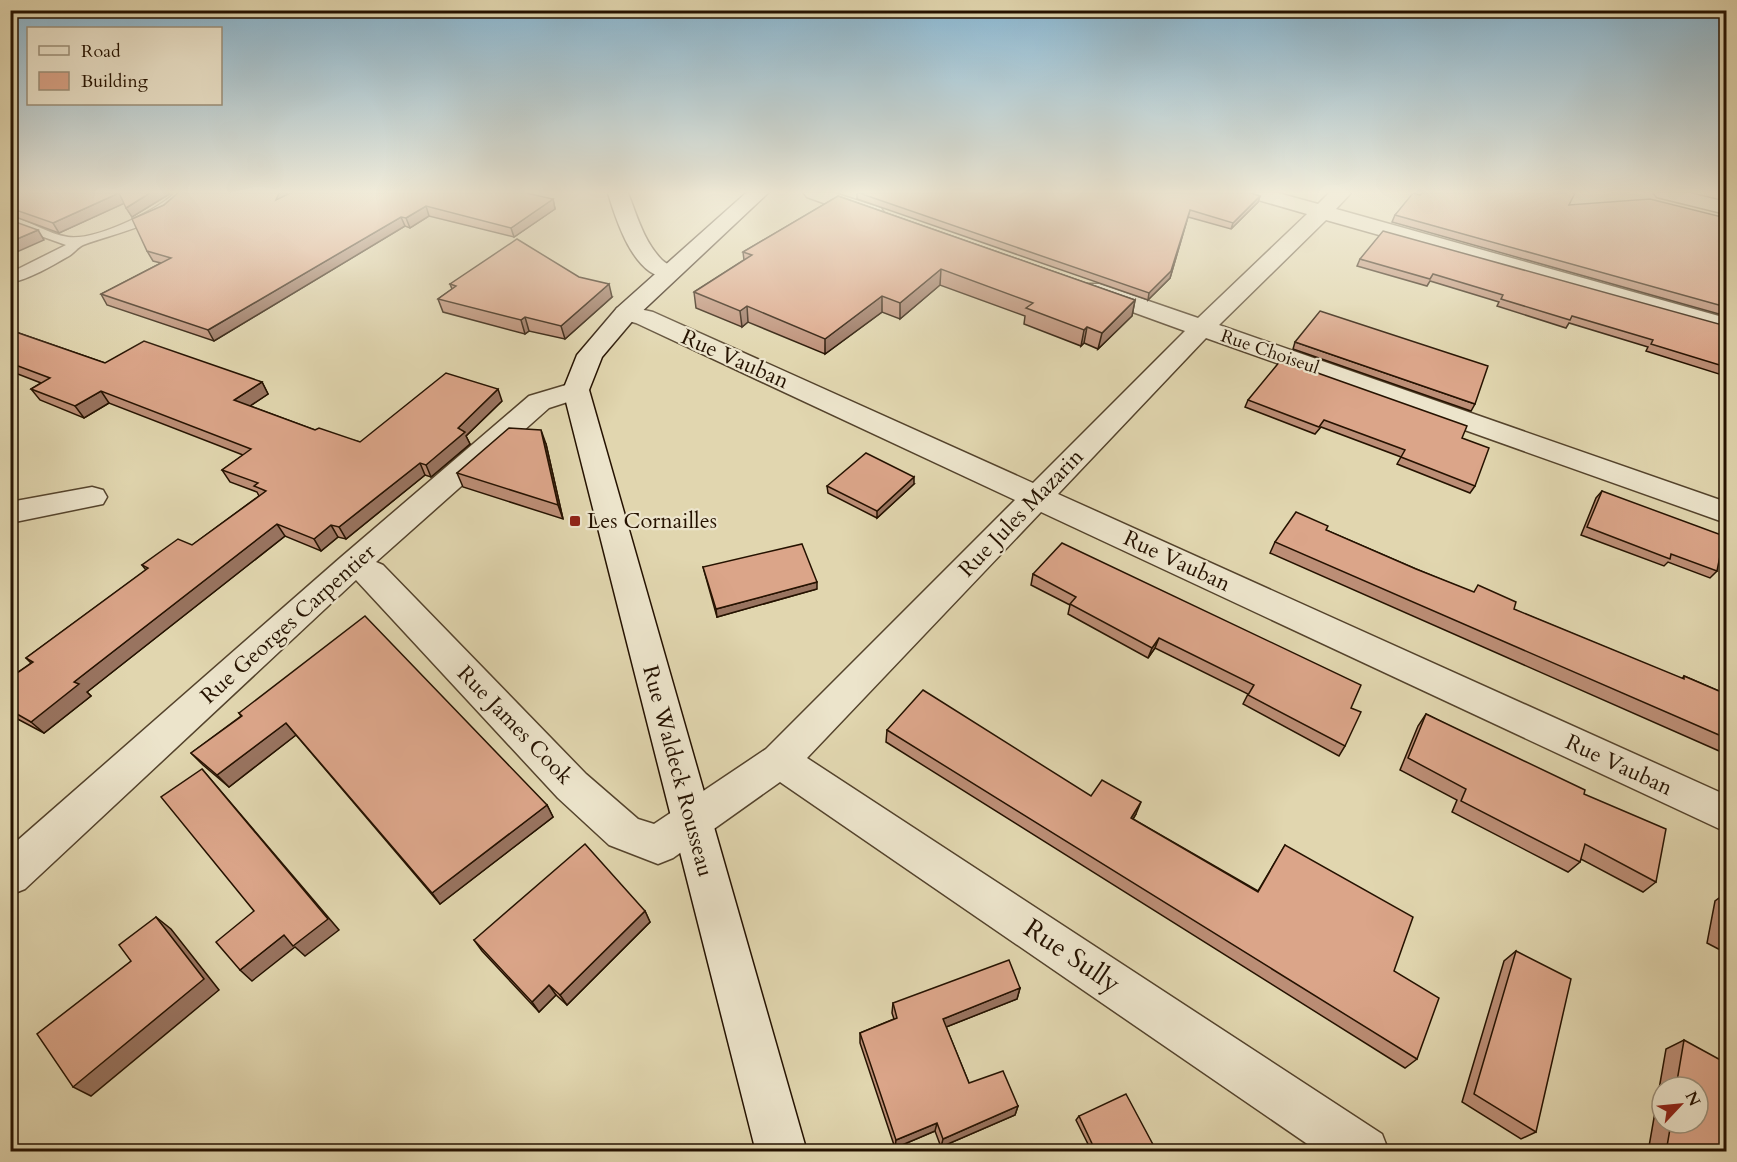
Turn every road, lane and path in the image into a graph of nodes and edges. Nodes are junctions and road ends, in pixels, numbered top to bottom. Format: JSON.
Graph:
{"nodes":[{"id":1,"x":72,"y":247,"type":"edge"},
{"id":2,"x":642,"y":247,"type":"edge"},
{"id":3,"x":698,"y":247,"type":"edge"},
{"id":4,"x":1285,"y":247,"type":"edge"},
{"id":5,"x":1475,"y":247,"type":"edge"},
{"id":6,"x":670,"y":272,"type":"junction"},
{"id":7,"x":10,"y":279,"type":"edge"},
{"id":8,"x":1068,"y":281,"type":"edge"},
{"id":9,"x":626,"y":313,"type":"junction"},
{"id":10,"x":1726,"y":326,"type":"edge"},
{"id":11,"x":1202,"y":328,"type":"junction"},
{"id":12,"x":576,"y":390,"type":"junction"},
{"id":13,"x":1037,"y":496,"type":"junction"},
{"id":14,"x":92,"y":497,"type":"dead end"},
{"id":15,"x":10,"y":513,"type":"edge"},
{"id":16,"x":1726,"y":513,"type":"edge"},
{"id":17,"x":351,"y":566,"type":"junction"},
{"id":18,"x":780,"y":761,"type":"junction"},
{"id":19,"x":1726,"y":814,"type":"edge"},
{"id":20,"x":693,"y":823,"type":"junction"},
{"id":21,"x":10,"y":875,"type":"edge"},
{"id":22,"x":782,"y":1152,"type":"edge"},
{"id":23,"x":1364,"y":1152,"type":"edge"}],
"edges":[{"from":1,"to":7,"type":"lane"},
{"from":2,"to":6,"type":"street"},
{"from":3,"to":6,"type":"street"},
{"from":4,"to":11,"type":"street","name":"Rue Jules Mazarin"},
{"from":5,"to":10,"type":"street"},
{"from":6,"to":9,"type":"street"},
{"from":8,"to":11,"type":"street","name":"Rue Choiseul"},
{"from":9,"to":12,"type":"street"},
{"from":9,"to":13,"type":"street","name":"Rue Vauban"},
{"from":11,"to":13,"type":"street","name":"Rue Jules Mazarin"},
{"from":11,"to":16,"type":"street","name":"Rue Choiseul"},
{"from":12,"to":17,"type":"street","name":"Rue Georges Carpentier"},
{"from":12,"to":20,"type":"street","name":"Rue Waldeck Rousseau"},
{"from":13,"to":18,"type":"street","name":"Rue Jules Mazarin"},
{"from":13,"to":19,"type":"street","name":"Rue Vauban"},
{"from":14,"to":15,"type":"street"},
{"from":17,"to":20,"type":"street","name":"Rue James Cook"},
{"from":17,"to":21,"type":"street","name":"Rue Georges Carpentier"},
{"from":18,"to":20,"type":"street","name":"Rue Jules Mazarin"},
{"from":18,"to":23,"type":"street","name":"Rue Sully"},
{"from":20,"to":22,"type":"street","name":"Rue Waldeck Rousseau"}]}
